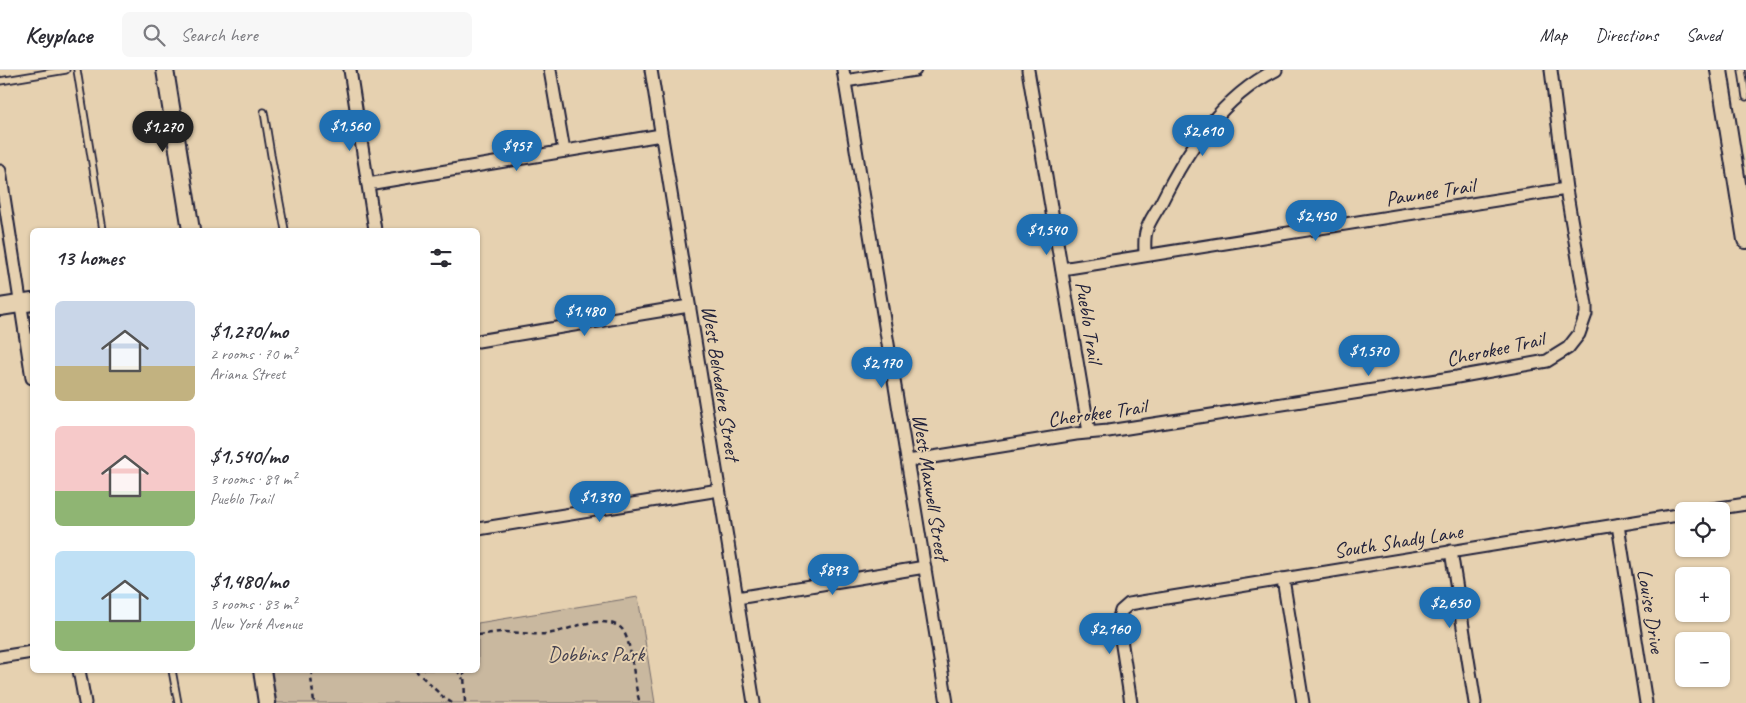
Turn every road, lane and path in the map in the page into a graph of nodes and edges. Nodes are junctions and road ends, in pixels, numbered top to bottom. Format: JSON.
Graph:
{"nodes":[{"id":1,"x":66,"y":70,"type":"edge"},
{"id":2,"x":77,"y":70,"type":"edge"},
{"id":3,"x":165,"y":70,"type":"edge"},
{"id":4,"x":350,"y":70,"type":"edge"},
{"id":5,"x":550,"y":70,"type":"edge"},
{"id":6,"x":651,"y":70,"type":"edge"},
{"id":7,"x":915,"y":70,"type":"edge"},
{"id":8,"x":1028,"y":70,"type":"edge"},
{"id":9,"x":1276,"y":70,"type":"edge"},
{"id":10,"x":1551,"y":70,"type":"edge"},
{"id":11,"x":1719,"y":70,"type":"edge"},
{"id":12,"x":1742,"y":70,"type":"edge"},
{"id":13,"x":844,"y":76,"type":"edge"},
{"id":14,"x":0,"y":81,"type":"edge"},
{"id":15,"x":1746,"y":97,"type":"edge"},
{"id":16,"x":264,"y":112,"type":"dead end"},
{"id":17,"x":661,"y":135,"type":"junction"},
{"id":18,"x":564,"y":151,"type":"junction"},
{"id":19,"x":0,"y":172,"type":"edge"},
{"id":20,"x":368,"y":184,"type":"junction"},
{"id":21,"x":1566,"y":189,"type":"junction"},
{"id":22,"x":1742,"y":196,"type":"edge"},
{"id":23,"x":103,"y":228,"type":"edge"},
{"id":24,"x":192,"y":228,"type":"edge"},
{"id":25,"x":285,"y":228,"type":"edge"},
{"id":26,"x":375,"y":228,"type":"edge"},
{"id":27,"x":1746,"y":240,"type":"edge"},
{"id":28,"x":1145,"y":255,"type":"junction"},
{"id":29,"x":1062,"y":269,"type":"junction"},
{"id":30,"x":27,"y":303,"type":"edge"},
{"id":31,"x":689,"y":306,"type":"junction"},
{"id":32,"x":0,"y":308,"type":"edge"},
{"id":33,"x":480,"y":341,"type":"edge"},
{"id":34,"x":30,"y":348,"type":"edge"},
{"id":35,"x":1089,"y":432,"type":"junction"},
{"id":36,"x":908,"y":461,"type":"junction"},
{"id":37,"x":719,"y":490,"type":"junction"},
{"id":38,"x":1746,"y":504,"type":"edge"},
{"id":39,"x":1730,"y":506,"type":"edge"},
{"id":40,"x":1675,"y":516,"type":"edge"},
{"id":41,"x":1618,"y":525,"type":"junction"},
{"id":42,"x":480,"y":529,"type":"edge"},
{"id":43,"x":1451,"y":551,"type":"junction"},
{"id":44,"x":925,"y":568,"type":"junction"},
{"id":45,"x":1283,"y":579,"type":"junction"},
{"id":46,"x":737,"y":598,"type":"junction"},
{"id":47,"x":480,"y":635,"type":"edge"},
{"id":48,"x":30,"y":652,"type":"edge"},
{"id":49,"x":0,"y":658,"type":"edge"},
{"id":50,"x":79,"y":673,"type":"edge"},
{"id":51,"x":173,"y":673,"type":"edge"},
{"id":52,"x":262,"y":673,"type":"edge"},
{"id":53,"x":313,"y":673,"type":"edge"},
{"id":54,"x":418,"y":673,"type":"edge"},
{"id":55,"x":459,"y":673,"type":"edge"},
{"id":56,"x":464,"y":673,"type":"edge"},
{"id":57,"x":464,"y":679,"type":"junction"},
{"id":58,"x":84,"y":703,"type":"edge"},
{"id":59,"x":178,"y":703,"type":"edge"},
{"id":60,"x":267,"y":703,"type":"edge"},
{"id":61,"x":314,"y":703,"type":"edge"},
{"id":62,"x":452,"y":703,"type":"edge"},
{"id":63,"x":465,"y":703,"type":"edge"},
{"id":64,"x":640,"y":703,"type":"edge"},
{"id":65,"x":754,"y":703,"type":"edge"},
{"id":66,"x":947,"y":703,"type":"edge"},
{"id":67,"x":1131,"y":703,"type":"edge"},
{"id":68,"x":1303,"y":703,"type":"edge"},
{"id":69,"x":1475,"y":703,"type":"edge"},
{"id":70,"x":1646,"y":703,"type":"edge"}],
"edges":[{"from":1,"to":14,"type":"lane"},
{"from":2,"to":23,"type":"lane"},
{"from":3,"to":24,"type":"street"},
{"from":4,"to":20,"type":"street"},
{"from":5,"to":18,"type":"street"},
{"from":6,"to":17,"type":"street","name":"West Belvedere Street"},
{"from":7,"to":13,"type":"street"},
{"from":8,"to":29,"type":"street","name":"Pueblo Trail"},
{"from":9,"to":28,"type":"street"},
{"from":10,"to":21,"type":"street","name":"Cherokee Trail"},
{"from":11,"to":22,"type":"street"},
{"from":12,"to":15,"type":"lane"},
{"from":13,"to":36,"type":"street","name":"West Maxwell Street"},
{"from":16,"to":25,"type":"lane"},
{"from":17,"to":18,"type":"street"},
{"from":17,"to":31,"type":"street","name":"West Belvedere Street"},
{"from":18,"to":20,"type":"street"},
{"from":19,"to":30,"type":"street"},
{"from":20,"to":26,"type":"street"},
{"from":21,"to":28,"type":"street","name":"Pawnee Trail"},
{"from":21,"to":35,"type":"street","name":"Cherokee Trail"},
{"from":22,"to":27,"type":"street"},
{"from":28,"to":29,"type":"street","name":"Pawnee Trail"},
{"from":29,"to":35,"type":"street","name":"Pueblo Trail"},
{"from":30,"to":32,"type":"street"},
{"from":30,"to":34,"type":"street"},
{"from":31,"to":33,"type":"street"},
{"from":31,"to":37,"type":"street","name":"West Belvedere Street"},
{"from":35,"to":36,"type":"street","name":"Cherokee Trail"},
{"from":36,"to":44,"type":"street","name":"West Maxwell Street"},
{"from":37,"to":42,"type":"street"},
{"from":37,"to":46,"type":"street","name":"West Belvedere Street"},
{"from":38,"to":39,"type":"street"},
{"from":40,"to":41,"type":"street","name":"South Shady Lane"},
{"from":41,"to":43,"type":"street","name":"South Shady Lane"},
{"from":41,"to":70,"type":"street","name":"Louise Drive"},
{"from":43,"to":45,"type":"street","name":"South Shady Lane"},
{"from":43,"to":69,"type":"street"},
{"from":44,"to":46,"type":"street"},
{"from":44,"to":66,"type":"street","name":"West Maxwell Street"},
{"from":45,"to":67,"type":"street","name":"South Shady Lane"},
{"from":45,"to":68,"type":"street"},
{"from":46,"to":65,"type":"street","name":"West Belvedere Street"},
{"from":47,"to":64,"type":"path"},
{"from":48,"to":49,"type":"street"},
{"from":50,"to":58,"type":"street"},
{"from":51,"to":59,"type":"lane"},
{"from":52,"to":60,"type":"street"},
{"from":53,"to":61,"type":"path"},
{"from":54,"to":62,"type":"path"},
{"from":55,"to":57,"type":"path"},
{"from":56,"to":57,"type":"path"},
{"from":57,"to":63,"type":"path"}]}
